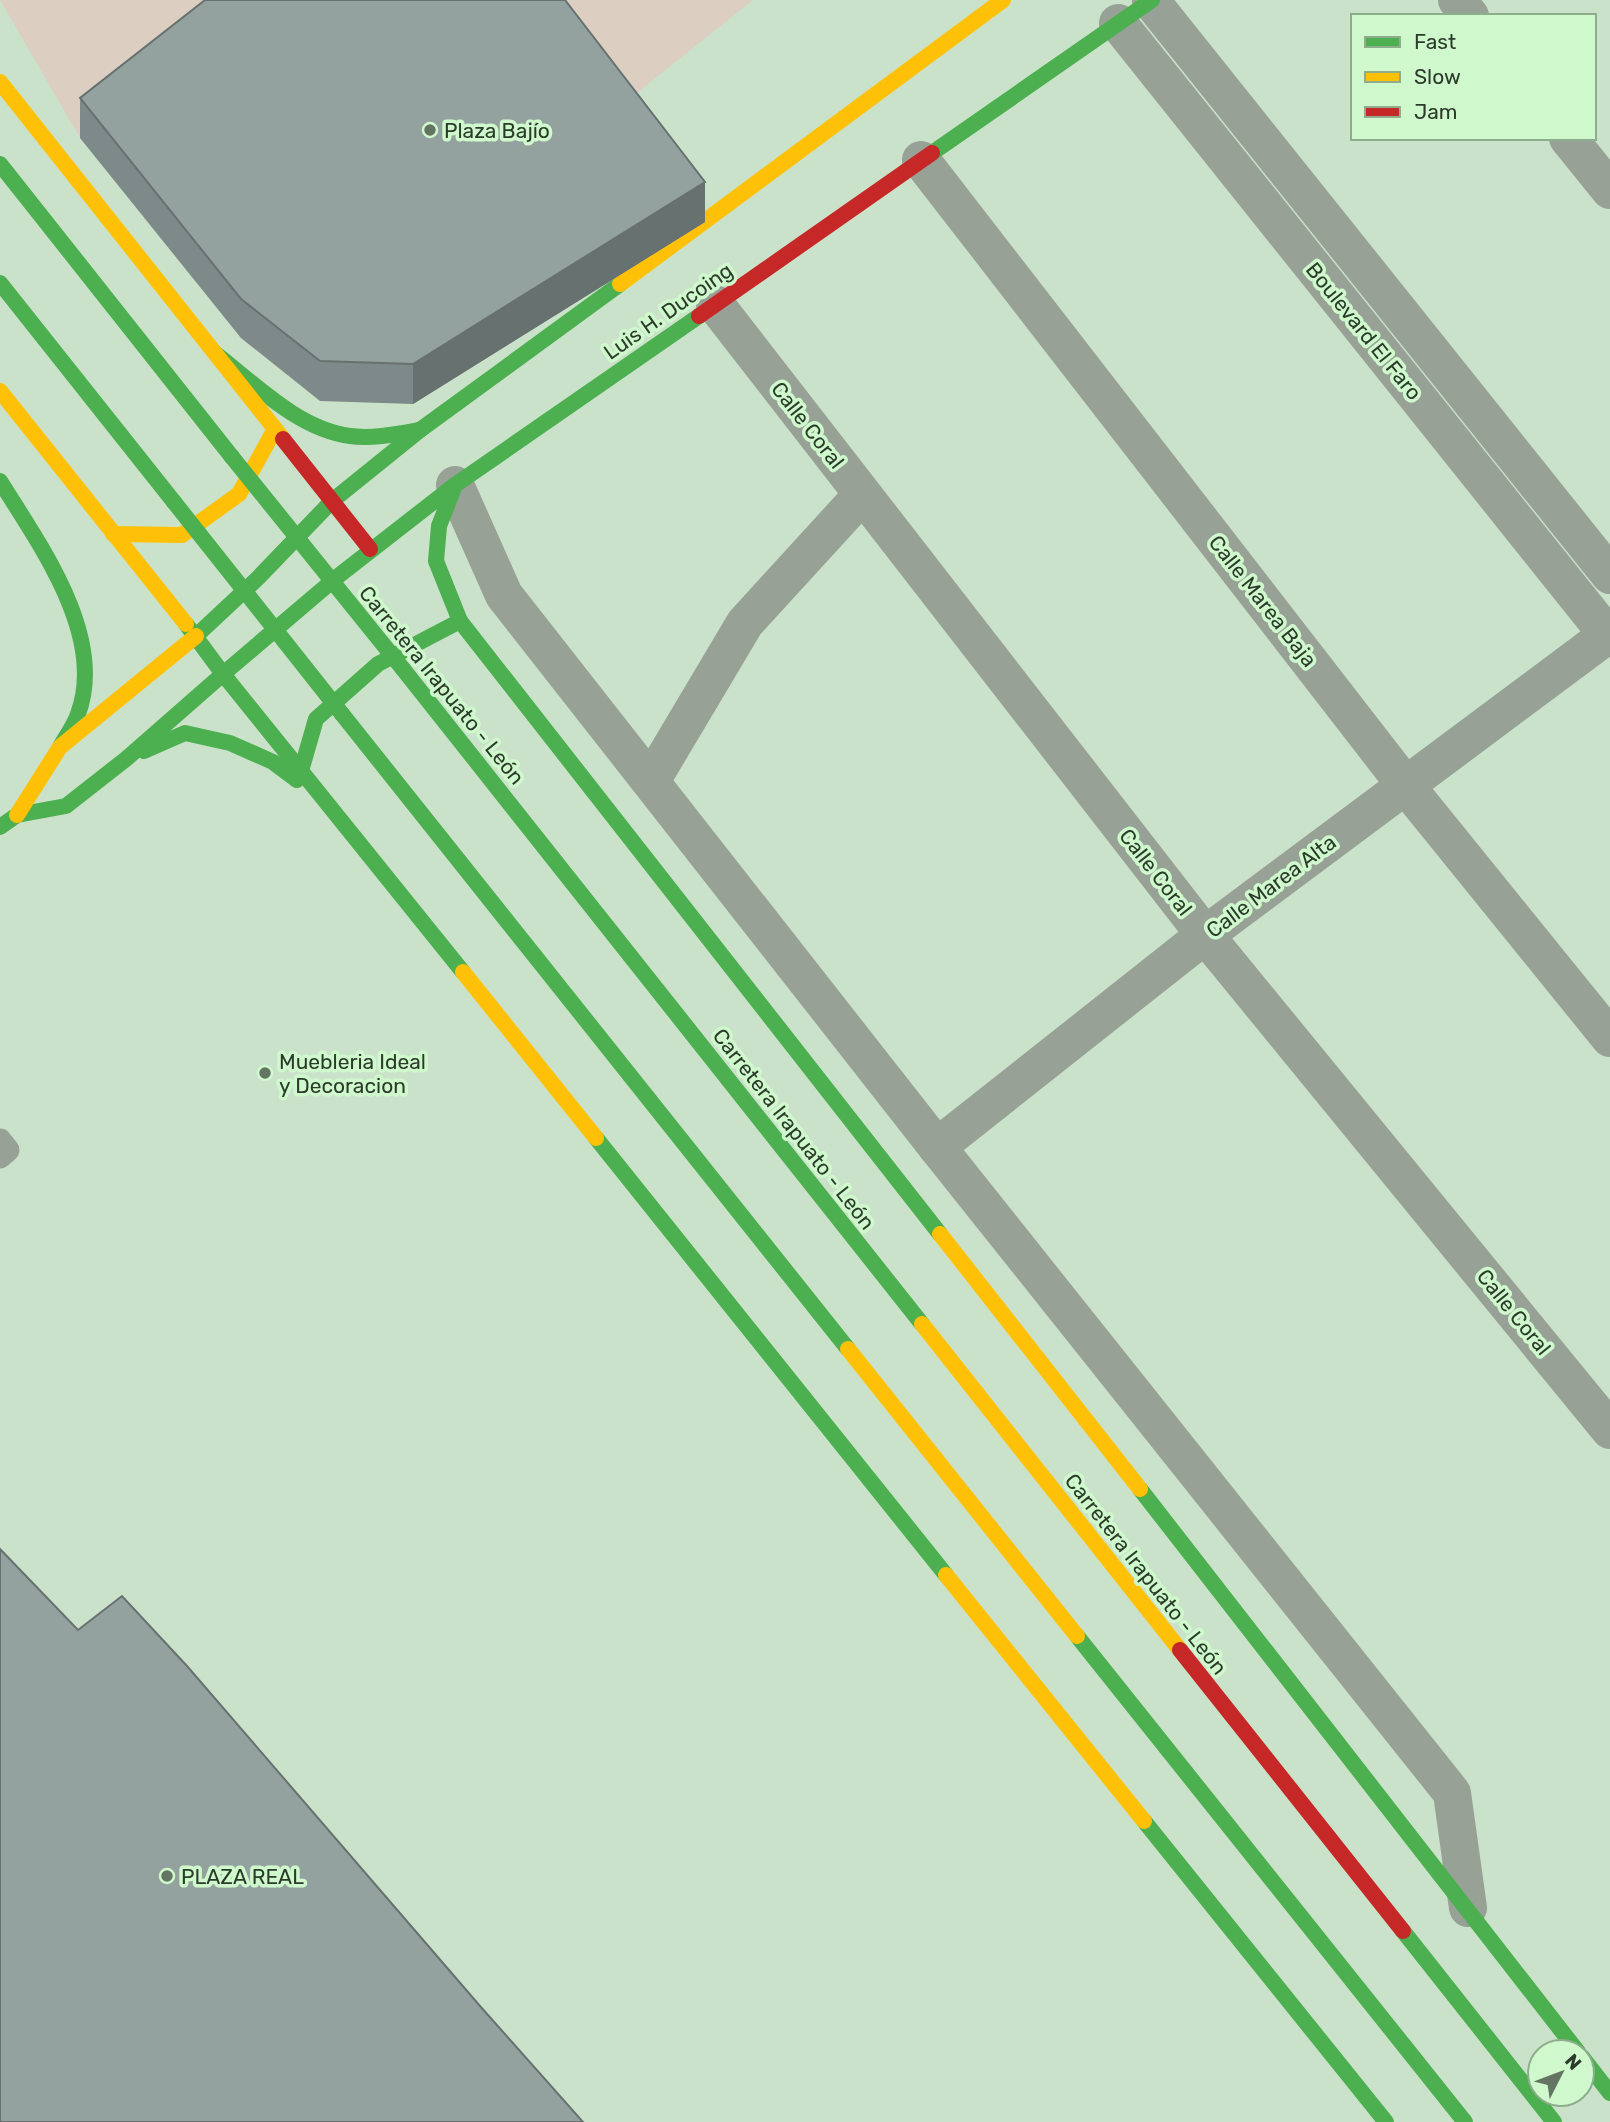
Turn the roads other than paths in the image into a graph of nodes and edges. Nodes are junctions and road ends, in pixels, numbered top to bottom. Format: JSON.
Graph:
{"nodes":[{"id":1,"x":1003,"y":0,"type":"edge"},
{"id":2,"x":1152,"y":0,"type":"edge"},
{"id":3,"x":1457,"y":0,"type":"edge"},
{"id":4,"x":1468,"y":14,"type":"edge"},
{"id":5,"x":1118,"y":23,"type":"junction"},
{"id":6,"x":0,"y":82,"type":"edge"},
{"id":7,"x":1570,"y":140,"type":"edge"},
{"id":8,"x":921,"y":160,"type":"junction"},
{"id":9,"x":0,"y":164,"type":"edge"},
{"id":10,"x":1610,"y":190,"type":"edge"},
{"id":11,"x":0,"y":283,"type":"edge"},
{"id":12,"x":715,"y":304,"type":"junction"},
{"id":13,"x":216,"y":354,"type":"junction"},
{"id":14,"x":0,"y":391,"type":"edge"},
{"id":15,"x":275,"y":429,"type":"junction"},
{"id":16,"x":420,"y":430,"type":"junction"},
{"id":17,"x":0,"y":481,"type":"edge"},
{"id":18,"x":455,"y":485,"type":"junction"},
{"id":19,"x":862,"y":495,"type":"junction"},
{"id":20,"x":332,"y":501,"type":"junction"},
{"id":21,"x":113,"y":534,"type":"junction"},
{"id":22,"x":370,"y":549,"type":"junction"},
{"id":23,"x":1610,"y":575,"type":"edge"},
{"id":24,"x":460,"y":621,"type":"junction"},
{"id":25,"x":1609,"y":635,"type":"edge"},
{"id":26,"x":195,"y":636,"type":"junction"},
{"id":27,"x":223,"y":674,"type":"junction"},
{"id":28,"x":60,"y":747,"type":"junction"},
{"id":29,"x":126,"y":759,"type":"junction"},
{"id":30,"x":301,"y":771,"type":"junction"},
{"id":31,"x":650,"y":780,"type":"junction"},
{"id":32,"x":1406,"y":786,"type":"junction"},
{"id":33,"x":321,"y":797,"type":"junction"},
{"id":34,"x":18,"y":815,"type":"junction"},
{"id":35,"x":0,"y":827,"type":"edge"},
{"id":36,"x":1205,"y":935,"type":"junction"},
{"id":37,"x":1610,"y":1038,"type":"edge"},
{"id":38,"x":0,"y":1140,"type":"edge"},
{"id":39,"x":937,"y":1147,"type":"junction"},
{"id":40,"x":0,"y":1157,"type":"edge"},
{"id":41,"x":1610,"y":1430,"type":"edge"},
{"id":42,"x":1468,"y":1908,"type":"junction"},
{"id":43,"x":1567,"y":2038,"type":"edge"},
{"id":44,"x":1596,"y":2075,"type":"edge"},
{"id":45,"x":1610,"y":2093,"type":"edge"},
{"id":46,"x":1386,"y":2122,"type":"edge"},
{"id":47,"x":1465,"y":2122,"type":"edge"},
{"id":48,"x":1554,"y":2122,"type":"edge"}],
"edges":[{"from":1,"to":16,"type":"main road"},
{"from":2,"to":5,"type":"main road","name":"Luis H. Ducoing"},
{"from":2,"to":23,"type":"street","name":"Boulevard El Faro"},
{"from":3,"to":4,"type":"street"},
{"from":5,"to":8,"type":"main road","name":"Luis H. Ducoing"},
{"from":5,"to":25,"type":"street","name":"Boulevard El Faro"},
{"from":6,"to":13,"type":"main road"},
{"from":7,"to":10,"type":"street"},
{"from":8,"to":12,"type":"main road","name":"Luis H. Ducoing"},
{"from":8,"to":32,"type":"street","name":"Calle Marea Baja"},
{"from":9,"to":48,"type":"main road","name":"Carretera Irapuato - León","bridge":true},
{"from":11,"to":47,"type":"main road","bridge":true},
{"from":12,"to":18,"type":"main road","name":"Luis H. Ducoing"},
{"from":12,"to":19,"type":"street","name":"Calle Coral"},
{"from":13,"to":15,"type":"main road"},
{"from":13,"to":16,"type":"main road"},
{"from":14,"to":21,"type":"main road"},
{"from":15,"to":20,"type":"main road"},
{"from":15,"to":21,"type":"main road"},
{"from":16,"to":20,"type":"main road"},
{"from":17,"to":28,"type":"main road"},
{"from":18,"to":22,"type":"main road","name":"Luis H. Ducoing"},
{"from":18,"to":24,"type":"main road"},
{"from":18,"to":31,"type":"street"},
{"from":19,"to":31,"type":"street"},
{"from":19,"to":36,"type":"street","name":"Calle Coral"},
{"from":20,"to":22,"type":"main road"},
{"from":20,"to":26,"type":"main road"},
{"from":21,"to":26,"type":"main road"},
{"from":22,"to":27,"type":"main road","name":"Luis H. Ducoing"},
{"from":24,"to":30,"type":"main road"},
{"from":24,"to":42,"type":"main road"},
{"from":25,"to":32,"type":"street","name":"Calle Marea Alta"},
{"from":26,"to":27,"type":"main road"},
{"from":26,"to":28,"type":"main road"},
{"from":27,"to":29,"type":"main road","name":"Luis H. Ducoing"},
{"from":27,"to":30,"type":"main road"},
{"from":28,"to":34,"type":"main road"},
{"from":29,"to":33,"type":"main road"},
{"from":29,"to":34,"type":"main road"},
{"from":30,"to":33,"type":"main road"},
{"from":31,"to":39,"type":"street"},
{"from":32,"to":36,"type":"street","name":"Calle Marea Alta"},
{"from":32,"to":37,"type":"street","name":"Calle Marea Baja"},
{"from":33,"to":46,"type":"main road"},
{"from":34,"to":35,"type":"main road"},
{"from":36,"to":39,"type":"street","name":"Calle Marea Alta"},
{"from":36,"to":41,"type":"street","name":"Calle Coral"},
{"from":38,"to":40,"type":"lane"},
{"from":39,"to":42,"type":"street"},
{"from":42,"to":43,"type":"main road"},
{"from":44,"to":45,"type":"main road"}]}
